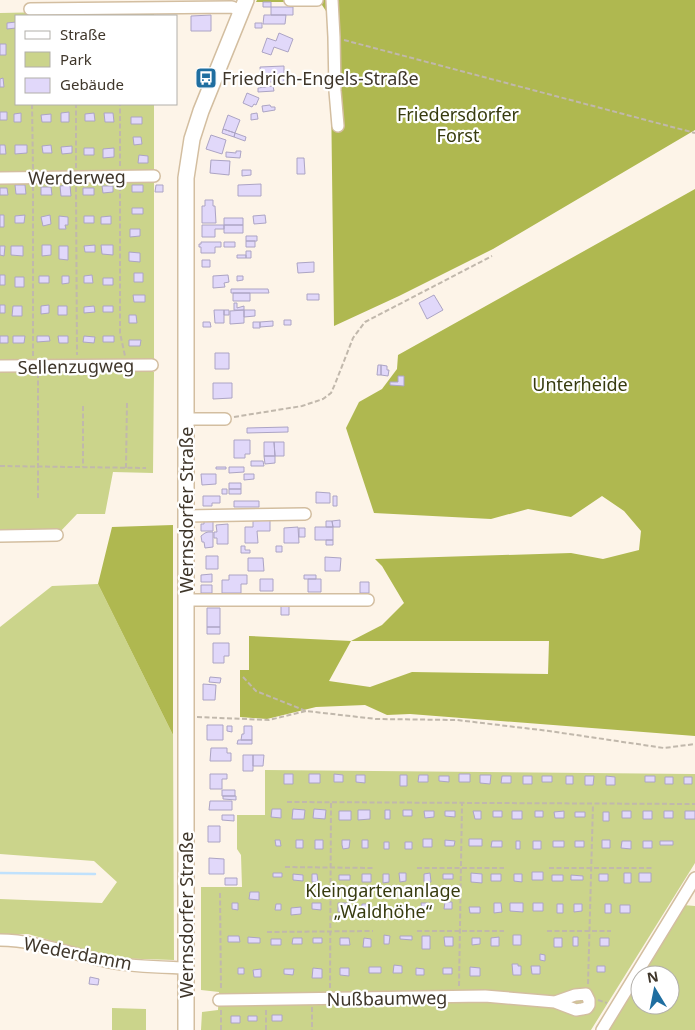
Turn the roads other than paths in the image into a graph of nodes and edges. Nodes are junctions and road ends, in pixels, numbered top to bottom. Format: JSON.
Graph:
{"nodes":[{"id":1,"x":290,"y":0,"type":"edge"},
{"id":2,"x":317,"y":0,"type":"edge"},
{"id":3,"x":332,"y":0,"type":"edge"},
{"id":4,"x":243,"y":6,"type":"edge"},
{"id":5,"x":30,"y":9,"type":"dead end"},
{"id":6,"x":338,"y":126,"type":"dead end"},
{"id":7,"x":154,"y":176,"type":"dead end"},
{"id":8,"x":0,"y":178,"type":"edge"},
{"id":9,"x":152,"y":365,"type":"dead end"},
{"id":10,"x":0,"y":366,"type":"edge"},
{"id":11,"x":186,"y":419,"type":"junction"},
{"id":12,"x":225,"y":419,"type":"road end"},
{"id":13,"x":305,"y":514,"type":"dead end"},
{"id":14,"x":186,"y":516,"type":"junction"},
{"id":15,"x":57,"y":535,"type":"dead end"},
{"id":16,"x":0,"y":536,"type":"edge"},
{"id":17,"x":186,"y":600,"type":"junction"},
{"id":18,"x":368,"y":600,"type":"dead end"},
{"id":19,"x":695,"y":878,"type":"edge"},
{"id":20,"x":0,"y":940,"type":"edge"},
{"id":21,"x":186,"y":968,"type":"junction"},
{"id":22,"x":586,"y":994,"type":"road end"},
{"id":23,"x":220,"y":1000,"type":"road end"},
{"id":24,"x":186,"y":1030,"type":"edge"},
{"id":25,"x":602,"y":1030,"type":"edge"}],
"edges":[{"from":1,"to":2,"type":"street"},
{"from":3,"to":6,"type":"street"},
{"from":4,"to":5,"type":"street"},
{"from":4,"to":11,"type":"main road","name":"Wernsdorfer Straße"},
{"from":7,"to":8,"type":"street","name":"Werderweg"},
{"from":9,"to":10,"type":"street","name":"Sellenzugweg"},
{"from":11,"to":12,"type":"street"},
{"from":11,"to":14,"type":"main road","name":"Wernsdorfer Straße"},
{"from":13,"to":14,"type":"street"},
{"from":14,"to":17,"type":"main road","name":"Wernsdorfer Straße"},
{"from":15,"to":16,"type":"street"},
{"from":17,"to":18,"type":"street"},
{"from":17,"to":21,"type":"main road","name":"Wernsdorfer Straße"},
{"from":19,"to":25,"type":"street"},
{"from":20,"to":21,"type":"street","name":"Wederdamm"},
{"from":21,"to":24,"type":"main road","name":"Wernsdorfer Straße"},
{"from":22,"to":23,"type":"street","name":"Nußbaumweg"}]}
